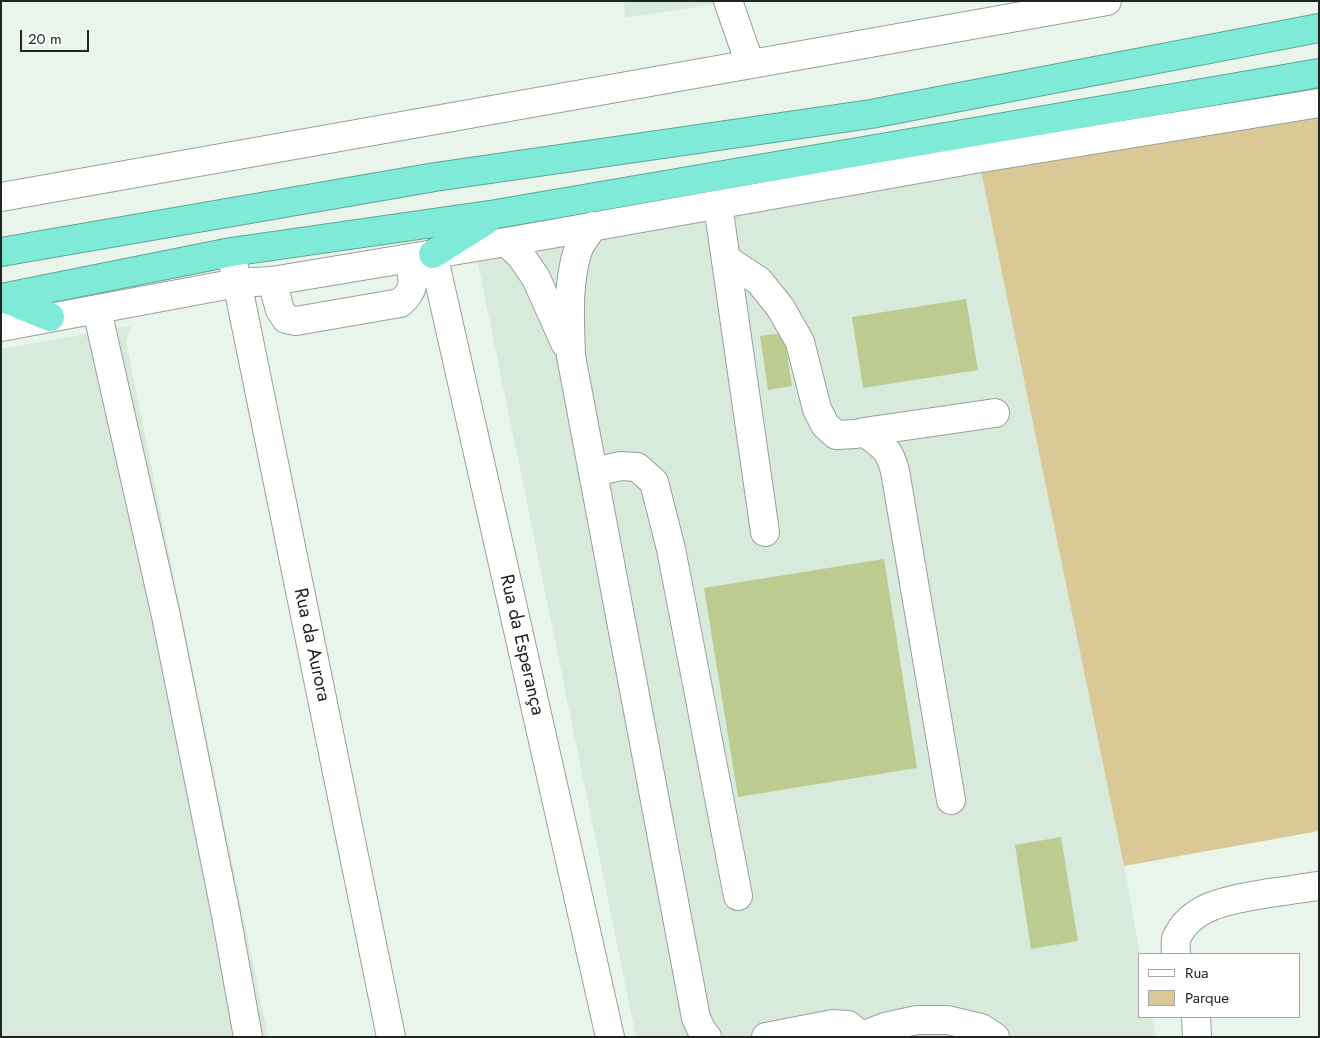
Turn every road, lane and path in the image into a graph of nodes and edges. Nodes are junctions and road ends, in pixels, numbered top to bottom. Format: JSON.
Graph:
{"nodes":[{"id":1,"x":728,"y":1,"type":"edge"},
{"id":2,"x":1094,"y":2,"type":"edge"},
{"id":3,"x":1319,"y":28,"type":"edge"},
{"id":4,"x":750,"y":64,"type":"junction"},
{"id":5,"x":1319,"y":73,"type":"edge"},
{"id":6,"x":1319,"y":103,"type":"edge"},
{"id":7,"x":1,"y":196,"type":"edge"},
{"id":8,"x":718,"y":205,"type":"junction"},
{"id":9,"x":496,"y":214,"type":"junction"},
{"id":10,"x":593,"y":226,"type":"junction"},
{"id":11,"x":506,"y":242,"type":"junction"},
{"id":12,"x":1,"y":252,"type":"edge"},
{"id":13,"x":231,"y":252,"type":"junction"},
{"id":14,"x":421,"y":256,"type":"junction"},
{"id":15,"x":726,"y":258,"type":"junction"},
{"id":16,"x":272,"y":281,"type":"junction"},
{"id":17,"x":237,"y":283,"type":"junction"},
{"id":18,"x":3,"y":298,"type":"edge"},
{"id":19,"x":97,"y":310,"type":"junction"},
{"id":20,"x":50,"y":318,"type":"junction"},
{"id":21,"x":1,"y":327,"type":"edge"},
{"id":22,"x":571,"y":356,"type":"junction"},
{"id":23,"x":994,"y":413,"type":"dead end"},
{"id":24,"x":864,"y":432,"type":"junction"},
{"id":25,"x":593,"y":472,"type":"junction"},
{"id":26,"x":766,"y":532,"type":"dead end"},
{"id":27,"x":951,"y":800,"type":"dead end"},
{"id":28,"x":1319,"y":886,"type":"edge"},
{"id":29,"x":738,"y":896,"type":"dead end"},
{"id":30,"x":1176,"y":953,"type":"edge"},
{"id":31,"x":1196,"y":1018,"type":"edge"},
{"id":32,"x":862,"y":1036,"type":"edge"},
{"id":33,"x":248,"y":1037,"type":"edge"},
{"id":34,"x":391,"y":1037,"type":"edge"},
{"id":35,"x":610,"y":1037,"type":"edge"},
{"id":36,"x":706,"y":1037,"type":"edge"},
{"id":37,"x":766,"y":1037,"type":"edge"},
{"id":38,"x":995,"y":1037,"type":"edge"},
{"id":39,"x":1197,"y":1037,"type":"edge"}],
"edges":[{"from":1,"to":4,"type":"street"},
{"from":2,"to":4,"type":"street"},
{"from":3,"to":12,"type":"highway"},
{"from":4,"to":7,"type":"street"},
{"from":5,"to":9,"type":"highway"},
{"from":6,"to":8,"type":"street"},
{"from":8,"to":10,"type":"street"},
{"from":8,"to":15,"type":"street"},
{"from":9,"to":13,"type":"highway"},
{"from":9,"to":14,"type":"highway"},
{"from":10,"to":11,"type":"street"},
{"from":10,"to":22,"type":"street"},
{"from":11,"to":14,"type":"street"},
{"from":11,"to":22,"type":"street"},
{"from":13,"to":17,"type":"street","name":"Rua da Aurora"},
{"from":13,"to":18,"type":"highway"},
{"from":14,"to":16,"type":"street"},
{"from":14,"to":16,"type":"street"},
{"from":14,"to":35,"type":"street","name":"Rua da Esperança"},
{"from":15,"to":24,"type":"street"},
{"from":15,"to":26,"type":"street"},
{"from":16,"to":17,"type":"street"},
{"from":17,"to":19,"type":"street"},
{"from":17,"to":34,"type":"street","name":"Rua da Aurora"},
{"from":18,"to":20,"type":"highway"},
{"from":19,"to":20,"type":"street"},
{"from":19,"to":33,"type":"street"},
{"from":20,"to":21,"type":"street"},
{"from":22,"to":25,"type":"street"},
{"from":23,"to":24,"type":"street"},
{"from":24,"to":27,"type":"street"},
{"from":25,"to":29,"type":"street"},
{"from":25,"to":36,"type":"street"},
{"from":28,"to":30,"type":"street"},
{"from":31,"to":39,"type":"street"},
{"from":32,"to":37,"type":"street"},
{"from":32,"to":38,"type":"street"}]}
